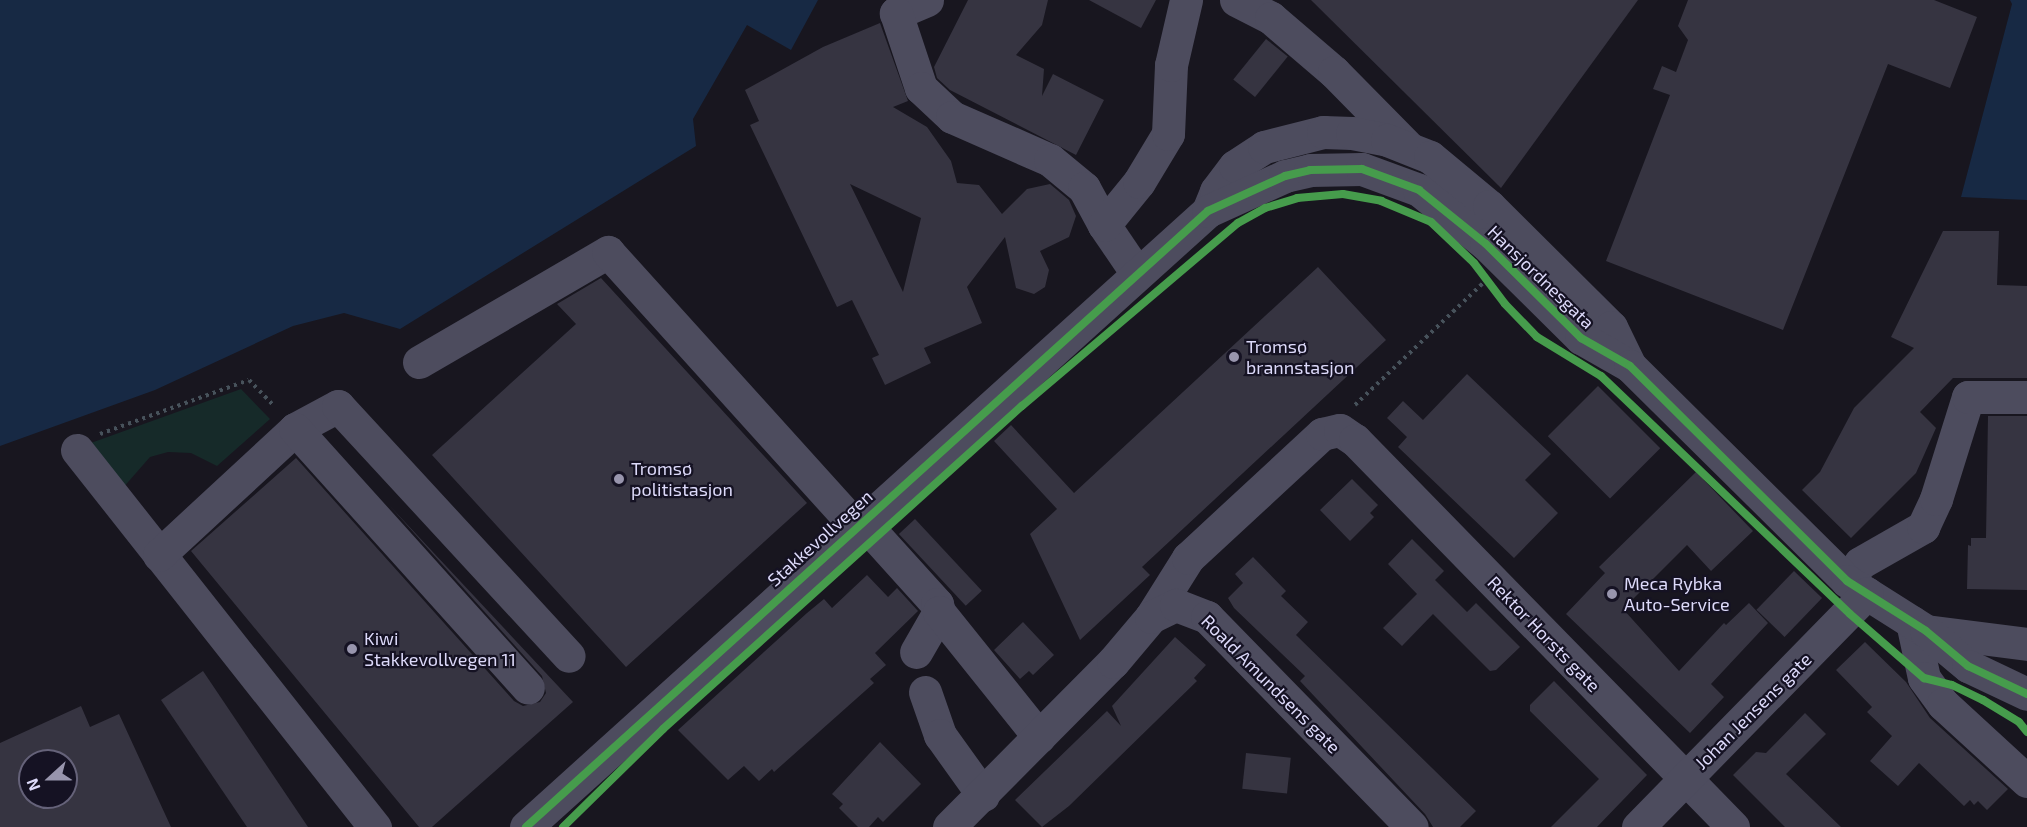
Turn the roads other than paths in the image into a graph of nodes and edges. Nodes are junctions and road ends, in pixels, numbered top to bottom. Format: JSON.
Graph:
{"nodes":[{"id":1,"x":927,"y":0,"type":"edge"},
{"id":2,"x":1186,"y":0,"type":"edge"},
{"id":3,"x":1236,"y":0,"type":"edge"},
{"id":4,"x":1408,"y":148,"type":"junction"},
{"id":5,"x":1208,"y":211,"type":"junction"},
{"id":6,"x":1104,"y":225,"type":"junction"},
{"id":7,"x":1136,"y":272,"type":"junction"},
{"id":8,"x":419,"y":362,"type":"dead end"},
{"id":9,"x":1630,"y":366,"type":"junction"},
{"id":10,"x":2027,"y":398,"type":"edge"},
{"id":11,"x":296,"y":429,"type":"junction"},
{"id":12,"x":76,"y":450,"type":"road end"},
{"id":13,"x":859,"y":523,"type":"junction"},
{"id":14,"x":159,"y":555,"type":"junction"},
{"id":15,"x":1857,"y":587,"type":"junction"},
{"id":16,"x":939,"y":612,"type":"junction"},
{"id":17,"x":1151,"y":617,"type":"junction"},
{"id":18,"x":1919,"y":627,"type":"junction"},
{"id":19,"x":2027,"y":644,"type":"edge"},
{"id":20,"x":916,"y":652,"type":"dead end"},
{"id":21,"x":568,"y":656,"type":"dead end"},
{"id":22,"x":528,"y":688,"type":"dead end"},
{"id":23,"x":925,"y":692,"type":"dead end"},
{"id":24,"x":2027,"y":694,"type":"edge"},
{"id":25,"x":1039,"y":737,"type":"junction"},
{"id":26,"x":1686,"y":779,"type":"junction"},
{"id":27,"x":2027,"y":781,"type":"edge"},
{"id":28,"x":989,"y":788,"type":"junction"},
{"id":29,"x":375,"y":827,"type":"edge"},
{"id":30,"x":526,"y":827,"type":"edge"},
{"id":31,"x":949,"y":827,"type":"edge"},
{"id":32,"x":1412,"y":827,"type":"edge"},
{"id":33,"x":1638,"y":827,"type":"edge"},
{"id":34,"x":1733,"y":827,"type":"edge"}],
"edges":[{"from":1,"to":6,"type":"street"},
{"from":2,"to":6,"type":"street"},
{"from":3,"to":4,"type":"street"},
{"from":4,"to":5,"type":"street","name":"Hansjordnesgata"},
{"from":4,"to":9,"type":"street","name":"Hansjordnesgata"},
{"from":5,"to":7,"type":"street","name":"Hansjordnesgata"},
{"from":5,"to":9,"type":"street","name":"Hansjordnesgata"},
{"from":6,"to":7,"type":"street"},
{"from":7,"to":13,"type":"street","name":"Stakkevollvegen"},
{"from":8,"to":13,"type":"street"},
{"from":9,"to":15,"type":"street","name":"Hansjordnesgata"},
{"from":10,"to":15,"type":"street","name":"Johan Jensens gate"},
{"from":11,"to":14,"type":"street"},
{"from":11,"to":21,"type":"street"},
{"from":11,"to":22,"type":"street"},
{"from":12,"to":14,"type":"street"},
{"from":13,"to":16,"type":"street"},
{"from":13,"to":30,"type":"street","name":"Stakkevollvegen"},
{"from":14,"to":29,"type":"street"},
{"from":15,"to":18,"type":"street","name":"Hansjordnesgata"},
{"from":15,"to":26,"type":"street","name":"Johan Jensens gate"},
{"from":16,"to":20,"type":"street"},
{"from":16,"to":25,"type":"street"},
{"from":17,"to":25,"type":"street","name":"Roald Amundsens gate"},
{"from":17,"to":26,"type":"street","name":"Rektor Horsts gate"},
{"from":17,"to":32,"type":"street","name":"Roald Amundsens gate"},
{"from":18,"to":19,"type":"street","name":"Hansjordnesgata"},
{"from":18,"to":24,"type":"street","name":"Hansjordnesgata"},
{"from":18,"to":27,"type":"street"},
{"from":23,"to":28,"type":"street"},
{"from":25,"to":28,"type":"street","name":"Roald Amundsens gate"},
{"from":26,"to":33,"type":"street","name":"Johan Jensens gate"},
{"from":26,"to":34,"type":"street","name":"Rektor Horsts gate"},
{"from":28,"to":31,"type":"street","name":"Roald Amundsens gate"}]}
